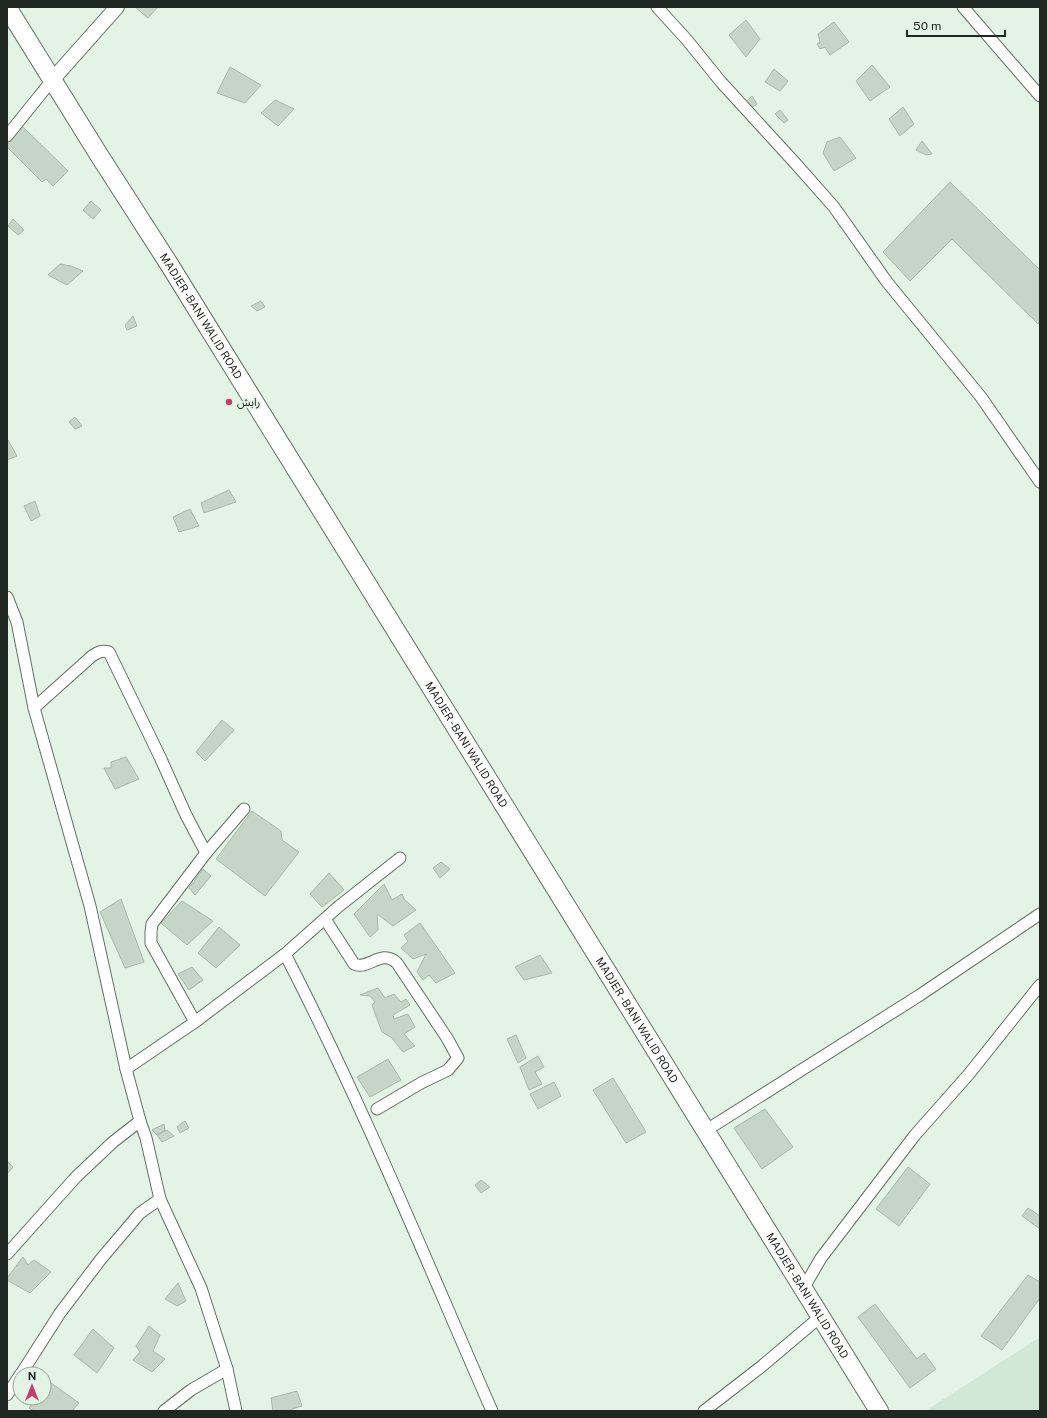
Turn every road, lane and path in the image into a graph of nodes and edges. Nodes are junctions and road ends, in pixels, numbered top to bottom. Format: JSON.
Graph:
{"nodes":[{"id":1,"x":7,"y":7,"type":"edge"},
{"id":2,"x":117,"y":7,"type":"edge"},
{"id":3,"x":657,"y":7,"type":"edge"},
{"id":4,"x":963,"y":7,"type":"edge"},
{"id":5,"x":52,"y":79,"type":"junction"},
{"id":6,"x":1040,"y":96,"type":"edge"},
{"id":7,"x":7,"y":136,"type":"edge"},
{"id":8,"x":1040,"y":482,"type":"edge"},
{"id":9,"x":7,"y":597,"type":"edge"},
{"id":10,"x":34,"y":708,"type":"junction"},
{"id":11,"x":244,"y":809,"type":"dead end"},
{"id":12,"x":206,"y":853,"type":"junction"},
{"id":13,"x":400,"y":858,"type":"dead end"},
{"id":14,"x":1040,"y":914,"type":"edge"},
{"id":15,"x":325,"y":919,"type":"junction"},
{"id":16,"x":285,"y":954,"type":"junction"},
{"id":17,"x":1040,"y":985,"type":"edge"},
{"id":18,"x":195,"y":1022,"type":"junction"},
{"id":19,"x":126,"y":1069,"type":"junction"},
{"id":20,"x":377,"y":1109,"type":"dead end"},
{"id":21,"x":140,"y":1121,"type":"junction"},
{"id":22,"x":705,"y":1131,"type":"junction"},
{"id":23,"x":160,"y":1199,"type":"junction"},
{"id":24,"x":11,"y":1240,"type":"edge"},
{"id":25,"x":7,"y":1254,"type":"edge"},
{"id":26,"x":803,"y":1289,"type":"junction"},
{"id":27,"x":820,"y":1317,"type":"junction"},
{"id":28,"x":25,"y":1366,"type":"edge"},
{"id":29,"x":227,"y":1369,"type":"junction"},
{"id":30,"x":164,"y":1411,"type":"edge"},
{"id":31,"x":236,"y":1411,"type":"edge"},
{"id":32,"x":492,"y":1411,"type":"edge"},
{"id":33,"x":704,"y":1411,"type":"edge"},
{"id":34,"x":879,"y":1411,"type":"edge"}],
"edges":[{"from":1,"to":5,"type":"highway","name":"MADJER -BANI WALID ROAD"},
{"from":2,"to":5,"type":"street"},
{"from":3,"to":8,"type":"street"},
{"from":4,"to":6,"type":"street"},
{"from":5,"to":7,"type":"street"},
{"from":5,"to":22,"type":"highway","name":"MADJER -BANI WALID ROAD"},
{"from":9,"to":10,"type":"street"},
{"from":10,"to":12,"type":"street"},
{"from":10,"to":19,"type":"street"},
{"from":11,"to":12,"type":"street"},
{"from":12,"to":18,"type":"street"},
{"from":13,"to":15,"type":"street"},
{"from":14,"to":22,"type":"street"},
{"from":15,"to":16,"type":"street"},
{"from":15,"to":20,"type":"street"},
{"from":16,"to":18,"type":"street"},
{"from":16,"to":32,"type":"street"},
{"from":17,"to":26,"type":"street"},
{"from":18,"to":19,"type":"street"},
{"from":19,"to":21,"type":"street"},
{"from":21,"to":23,"type":"street"},
{"from":21,"to":24,"type":"street"},
{"from":22,"to":26,"type":"highway","name":"MADJER -BANI WALID ROAD"},
{"from":23,"to":28,"type":"street"},
{"from":23,"to":29,"type":"street"},
{"from":24,"to":25,"type":"street"},
{"from":26,"to":27,"type":"highway","name":"MADJER -BANI WALID ROAD"},
{"from":27,"to":33,"type":"street"},
{"from":27,"to":34,"type":"highway","name":"MADJER -BANI WALID ROAD"},
{"from":29,"to":30,"type":"street"},
{"from":29,"to":31,"type":"street"}]}
